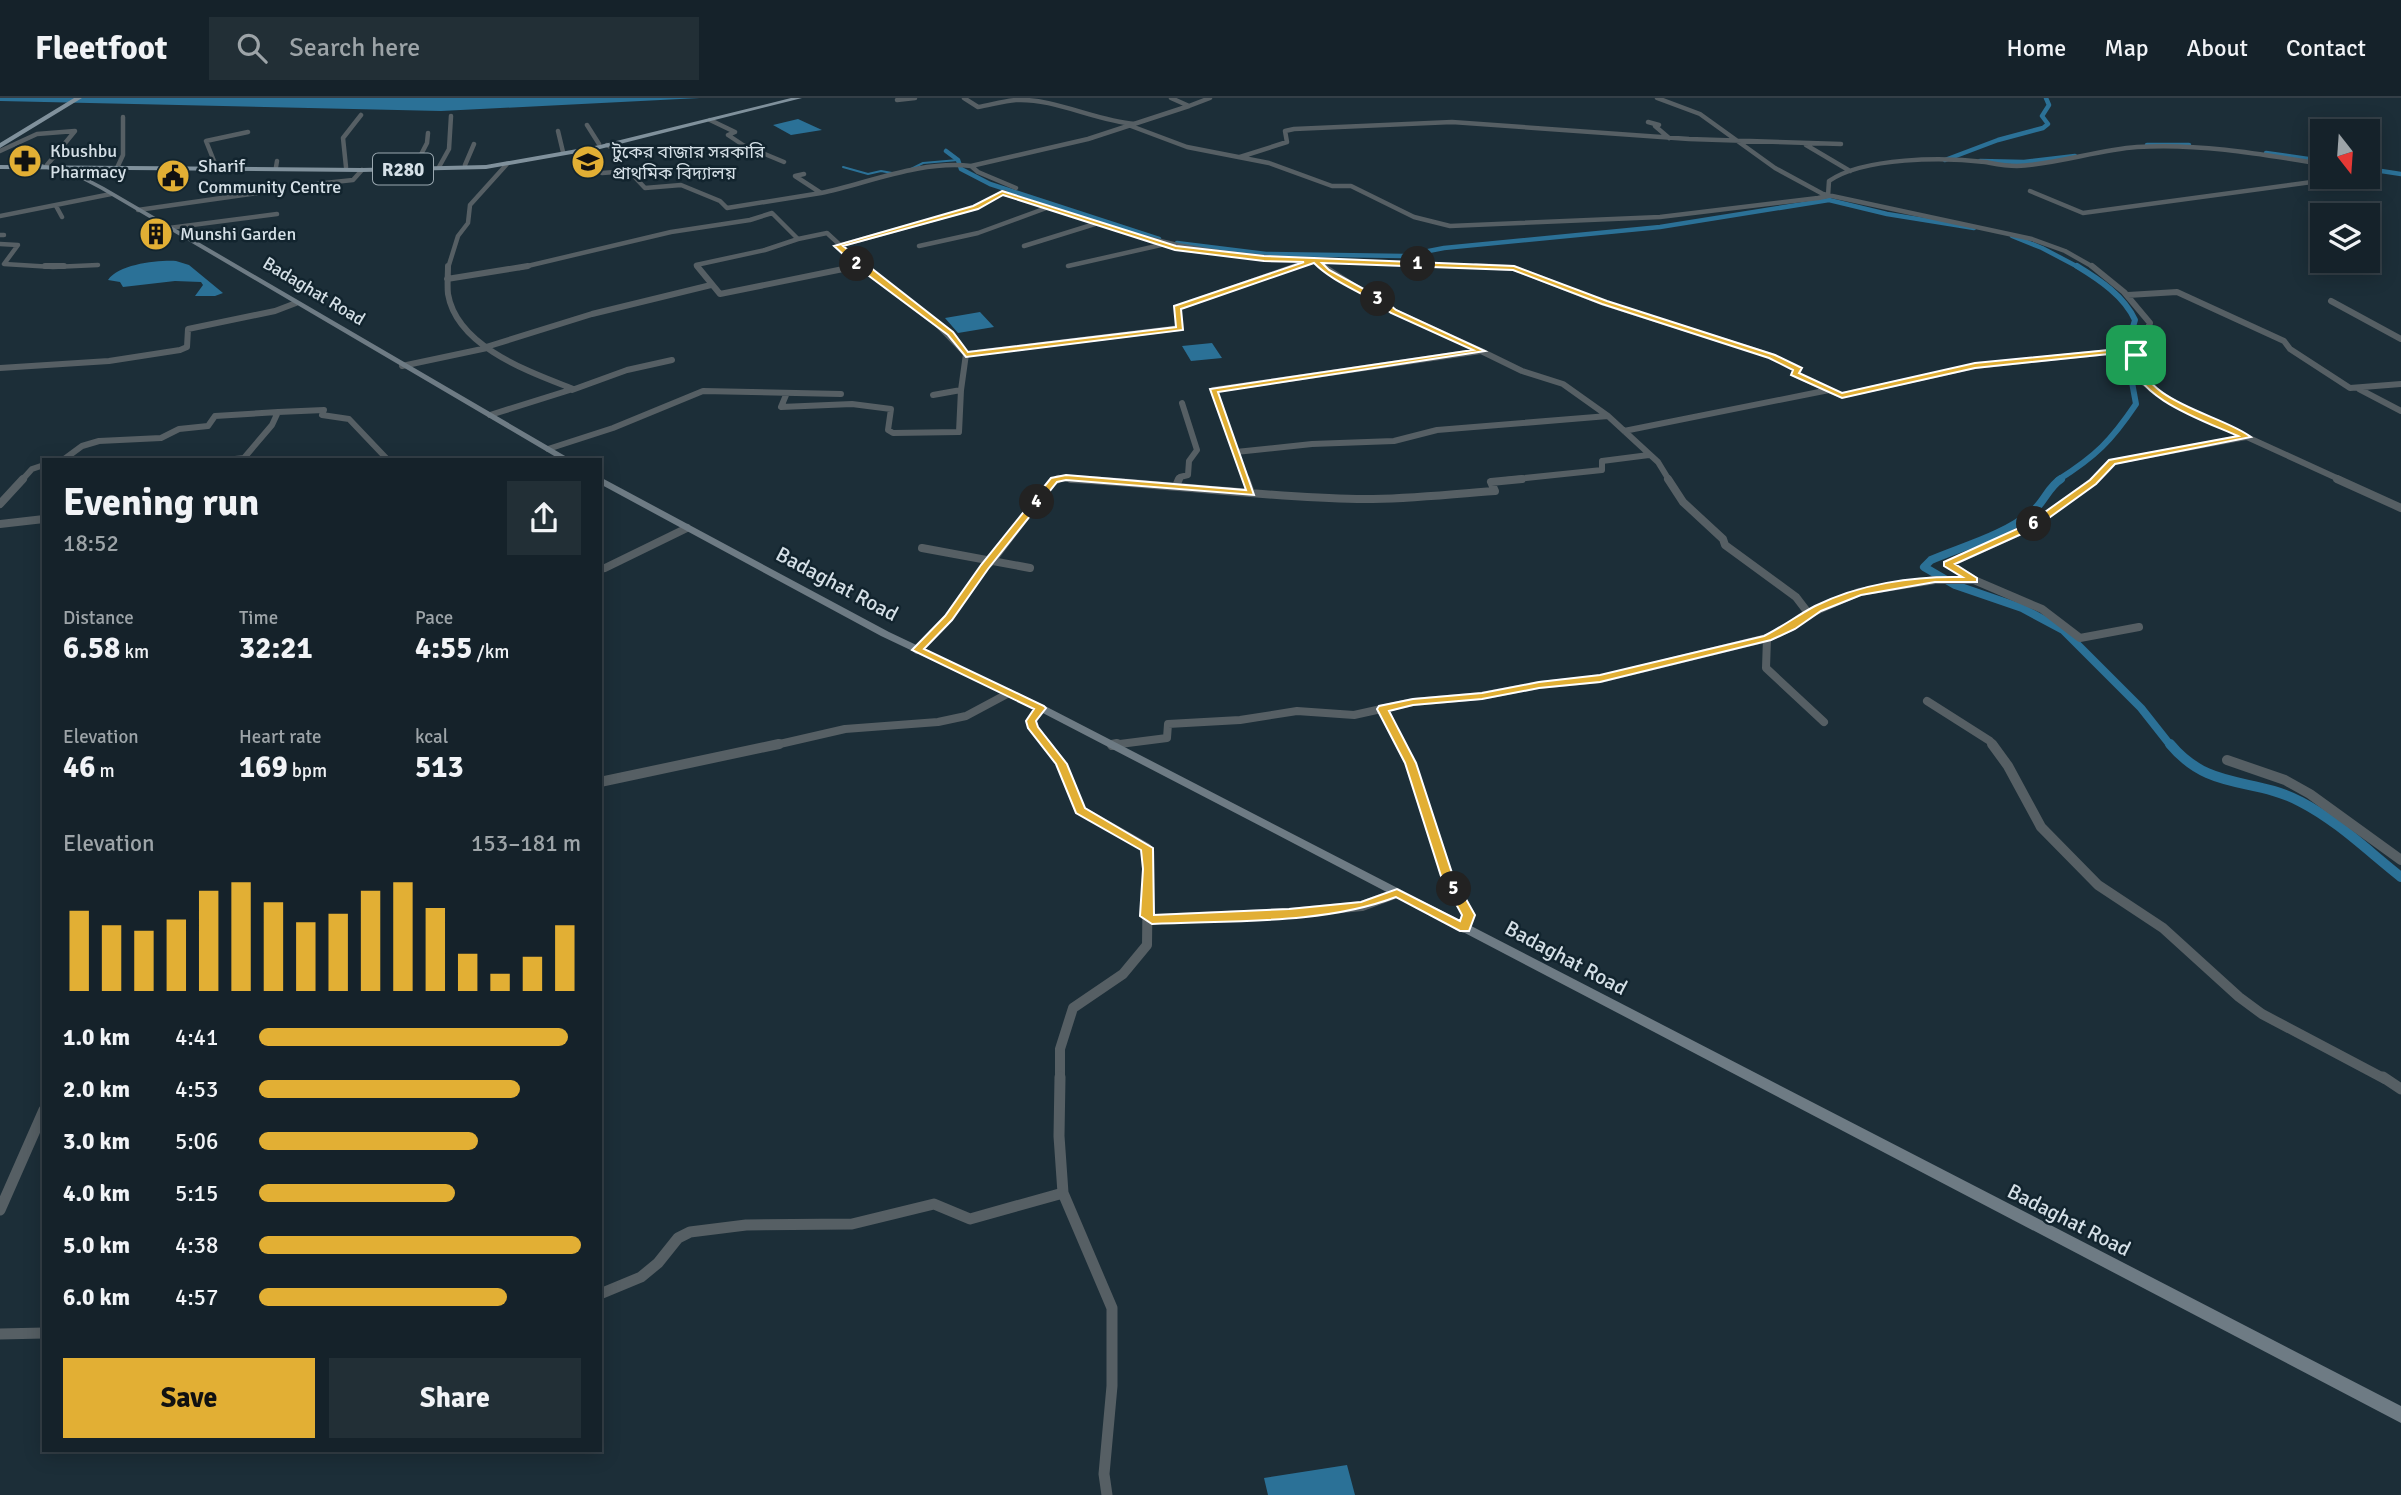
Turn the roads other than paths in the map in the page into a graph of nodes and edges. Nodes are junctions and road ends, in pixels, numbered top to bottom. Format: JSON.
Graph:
{"nodes":[{"id":1,"x":79,"y":98,"type":"edge"},
{"id":2,"x":789,"y":98,"type":"edge"},
{"id":3,"x":799,"y":98,"type":"edge"},
{"id":4,"x":915,"y":98,"type":"edge"},
{"id":5,"x":964,"y":98,"type":"edge"},
{"id":6,"x":1171,"y":98,"type":"edge"},
{"id":7,"x":1210,"y":98,"type":"edge"},
{"id":8,"x":1657,"y":98,"type":"edge"},
{"id":9,"x":897,"y":100,"type":"dead end"},
{"id":10,"x":1189,"y":106,"type":"junction"},
{"id":11,"x":361,"y":115,"type":"dead end"},
{"id":12,"x":451,"y":116,"type":"dead end"},
{"id":13,"x":122,"y":117,"type":"dead end"},
{"id":14,"x":710,"y":120,"type":"junction"},
{"id":15,"x":1648,"y":122,"type":"dead end"},
{"id":16,"x":1137,"y":124,"type":"junction"},
{"id":17,"x":587,"y":125,"type":"dead end"},
{"id":18,"x":1131,"y":126,"type":"junction"},
{"id":19,"x":558,"y":131,"type":"dead end"},
{"id":20,"x":248,"y":132,"type":"dead end"},
{"id":21,"x":428,"y":133,"type":"dead end"},
{"id":22,"x":1668,"y":138,"type":"junction"},
{"id":23,"x":1737,"y":140,"type":"junction"},
{"id":24,"x":1803,"y":143,"type":"junction"},
{"id":25,"x":474,"y":144,"type":"dead end"},
{"id":26,"x":1841,"y":144,"type":"dead end"},
{"id":27,"x":603,"y":145,"type":"junction"},
{"id":28,"x":0,"y":148,"type":"edge"},
{"id":29,"x":582,"y":150,"type":"junction"},
{"id":30,"x":563,"y":152,"type":"junction"},
{"id":31,"x":623,"y":154,"type":"dead end"},
{"id":32,"x":1238,"y":158,"type":"junction"},
{"id":33,"x":784,"y":162,"type":"dead end"},
{"id":34,"x":2310,"y":162,"type":"edge"},
{"id":35,"x":507,"y":164,"type":"junction"},
{"id":36,"x":37,"y":165,"type":"junction"},
{"id":37,"x":47,"y":165,"type":"junction"},
{"id":38,"x":465,"y":165,"type":"junction"},
{"id":39,"x":969,"y":165,"type":"junction"},
{"id":40,"x":0,"y":166,"type":"edge"},
{"id":41,"x":216,"y":166,"type":"junction"},
{"id":42,"x":95,"y":167,"type":"junction"},
{"id":43,"x":118,"y":167,"type":"junction"},
{"id":44,"x":175,"y":167,"type":"junction"},
{"id":45,"x":346,"y":167,"type":"junction"},
{"id":46,"x":414,"y":167,"type":"junction"},
{"id":47,"x":439,"y":167,"type":"junction"},
{"id":48,"x":362,"y":170,"type":"junction"},
{"id":49,"x":1850,"y":171,"type":"junction"},
{"id":50,"x":804,"y":174,"type":"dead end"},
{"id":51,"x":2310,"y":182,"type":"edge"},
{"id":52,"x":306,"y":185,"type":"dead end"},
{"id":53,"x":271,"y":191,"type":"dead end"},
{"id":54,"x":2030,"y":191,"type":"dead end"},
{"id":55,"x":821,"y":193,"type":"junction"},
{"id":56,"x":1004,"y":193,"type":"junction"},
{"id":57,"x":111,"y":194,"type":"junction"},
{"id":58,"x":1828,"y":196,"type":"junction"},
{"id":59,"x":28,"y":204,"type":"dead end"},
{"id":60,"x":56,"y":205,"type":"junction"},
{"id":61,"x":1051,"y":207,"type":"junction"},
{"id":62,"x":33,"y":210,"type":"junction"},
{"id":63,"x":138,"y":210,"type":"junction"},
{"id":64,"x":277,"y":214,"type":"dead end"},
{"id":65,"x":0,"y":216,"type":"edge"},
{"id":66,"x":62,"y":217,"type":"dead end"},
{"id":67,"x":1098,"y":223,"type":"junction"},
{"id":68,"x":169,"y":228,"type":"junction"},
{"id":69,"x":798,"y":239,"type":"junction"},
{"id":70,"x":0,"y":244,"type":"edge"},
{"id":71,"x":1163,"y":244,"type":"junction"},
{"id":72,"x":838,"y":246,"type":"junction"},
{"id":73,"x":919,"y":246,"type":"dead end"},
{"id":74,"x":1024,"y":246,"type":"dead end"},
{"id":75,"x":1315,"y":260,"type":"junction"},
{"id":76,"x":2,"y":265,"type":"edge"},
{"id":77,"x":98,"y":265,"type":"dead end"},
{"id":78,"x":860,"y":266,"type":"junction"},
{"id":79,"x":1068,"y":266,"type":"dead end"},
{"id":80,"x":447,"y":279,"type":"junction"},
{"id":81,"x":711,"y":285,"type":"junction"},
{"id":82,"x":2128,"y":295,"type":"junction"},
{"id":83,"x":2331,"y":301,"type":"dead end"},
{"id":84,"x":296,"y":303,"type":"junction"},
{"id":85,"x":2401,"y":339,"type":"edge"},
{"id":86,"x":486,"y":347,"type":"junction"},
{"id":87,"x":1481,"y":351,"type":"junction"},
{"id":88,"x":966,"y":354,"type":"junction"},
{"id":89,"x":2136,"y":355,"type":"junction"},
{"id":90,"x":672,"y":360,"type":"dead end"},
{"id":91,"x":402,"y":366,"type":"junction"},
{"id":92,"x":0,"y":368,"type":"edge"},
{"id":93,"x":2401,"y":384,"type":"edge"},
{"id":94,"x":2358,"y":388,"type":"junction"},
{"id":95,"x":572,"y":390,"type":"junction"},
{"id":96,"x":961,"y":390,"type":"junction"},
{"id":97,"x":1829,"y":390,"type":"junction"},
{"id":98,"x":841,"y":394,"type":"dead end"},
{"id":99,"x":786,"y":395,"type":"junction"},
{"id":100,"x":933,"y":395,"type":"dead end"},
{"id":101,"x":1182,"y":403,"type":"dead end"},
{"id":102,"x":2401,"y":411,"type":"edge"},
{"id":103,"x":278,"y":412,"type":"junction"},
{"id":104,"x":489,"y":415,"type":"junction"},
{"id":105,"x":1608,"y":416,"type":"junction"},
{"id":106,"x":1624,"y":431,"type":"junction"},
{"id":107,"x":2247,"y":437,"type":"junction"},
{"id":108,"x":548,"y":449,"type":"junction"},
{"id":109,"x":1236,"y":452,"type":"junction"},
{"id":110,"x":1650,"y":455,"type":"junction"},
{"id":111,"x":66,"y":458,"type":"edge"},
{"id":112,"x":244,"y":458,"type":"edge"},
{"id":113,"x":387,"y":458,"type":"edge"},
{"id":114,"x":564,"y":458,"type":"edge"},
{"id":115,"x":42,"y":466,"type":"edge"},
{"id":116,"x":602,"y":481,"type":"edge"},
{"id":117,"x":1176,"y":486,"type":"junction"},
{"id":118,"x":1251,"y":494,"type":"junction"},
{"id":119,"x":0,"y":504,"type":"edge"},
{"id":120,"x":2401,"y":508,"type":"edge"},
{"id":121,"x":42,"y":519,"type":"edge"},
{"id":122,"x":0,"y":524,"type":"edge"},
{"id":123,"x":687,"y":528,"type":"junction"},
{"id":124,"x":922,"y":548,"type":"dead end"},
{"id":125,"x":992,"y":561,"type":"junction"},
{"id":126,"x":605,"y":568,"type":"dead end"},
{"id":127,"x":1030,"y":568,"type":"dead end"},
{"id":128,"x":1974,"y":580,"type":"junction"},
{"id":129,"x":1809,"y":614,"type":"junction"},
{"id":130,"x":2139,"y":627,"type":"dead end"},
{"id":131,"x":1768,"y":638,"type":"junction"},
{"id":132,"x":917,"y":650,"type":"junction"},
{"id":133,"x":1009,"y":693,"type":"junction"},
{"id":134,"x":1927,"y":701,"type":"dead end"},
{"id":135,"x":1041,"y":708,"type":"junction"},
{"id":136,"x":1382,"y":709,"type":"junction"},
{"id":137,"x":1824,"y":722,"type":"dead end"},
{"id":138,"x":1112,"y":745,"type":"junction"},
{"id":139,"x":2227,"y":760,"type":"dead end"},
{"id":140,"x":602,"y":782,"type":"edge"},
{"id":141,"x":2401,"y":860,"type":"edge"},
{"id":142,"x":1397,"y":893,"type":"junction"},
{"id":143,"x":1146,"y":916,"type":"junction"},
{"id":144,"x":1464,"y":928,"type":"junction"},
{"id":145,"x":2401,"y":1089,"type":"edge"},
{"id":146,"x":42,"y":1115,"type":"edge"},
{"id":147,"x":1063,"y":1193,"type":"junction"},
{"id":148,"x":0,"y":1210,"type":"edge"},
{"id":149,"x":602,"y":1293,"type":"edge"},
{"id":150,"x":42,"y":1333,"type":"edge"},
{"id":151,"x":0,"y":1335,"type":"edge"},
{"id":152,"x":2401,"y":1415,"type":"edge"},
{"id":153,"x":1107,"y":1495,"type":"edge"}],
"edges":[{"from":1,"to":28,"type":"main road"},
{"from":2,"to":27,"type":"main road","number":"R280"},
{"from":3,"to":14,"type":"main road","number":"R280"},
{"from":4,"to":9,"type":"street"},
{"from":5,"to":16,"type":"street"},
{"from":6,"to":10,"type":"street"},
{"from":7,"to":10,"type":"street"},
{"from":8,"to":23,"type":"street"},
{"from":10,"to":16,"type":"street"},
{"from":11,"to":45,"type":"street"},
{"from":12,"to":47,"type":"street"},
{"from":13,"to":43,"type":"street"},
{"from":14,"to":27,"type":"main road","number":"R280"},
{"from":14,"to":33,"type":"street"},
{"from":15,"to":22,"type":"street"},
{"from":16,"to":18,"type":"street"},
{"from":17,"to":27,"type":"street"},
{"from":18,"to":32,"type":"street"},
{"from":18,"to":39,"type":"street"},
{"from":19,"to":30,"type":"street"},
{"from":20,"to":41,"type":"street"},
{"from":21,"to":46,"type":"street"},
{"from":22,"to":23,"type":"street"},
{"from":22,"to":32,"type":"street"},
{"from":23,"to":24,"type":"street"},
{"from":23,"to":58,"type":"street"},
{"from":24,"to":26,"type":"street"},
{"from":24,"to":49,"type":"street"},
{"from":25,"to":38,"type":"street"},
{"from":27,"to":29,"type":"main road","number":"R280"},
{"from":27,"to":30,"type":"main road","number":"R280"},
{"from":27,"to":31,"type":"street"},
{"from":28,"to":37,"type":"street"},
{"from":29,"to":35,"type":"main road","number":"R280"},
{"from":29,"to":55,"type":"street"},
{"from":30,"to":38,"type":"main road","number":"R280"},
{"from":32,"to":58,"type":"street"},
{"from":34,"to":49,"type":"street"},
{"from":35,"to":48,"type":"main road","number":"R280"},
{"from":35,"to":80,"type":"street"},
{"from":36,"to":37,"type":"main road","number":"R280"},
{"from":36,"to":40,"type":"main road","number":"R280"},
{"from":36,"to":42,"type":"main road","number":"R280"},
{"from":36,"to":57,"type":"main road","name":"Badaghat Road"},
{"from":37,"to":42,"type":"main road","number":"R280"},
{"from":38,"to":47,"type":"main road","number":"R280"},
{"from":39,"to":55,"type":"street"},
{"from":39,"to":56,"type":"street"},
{"from":41,"to":44,"type":"main road","number":"R280"},
{"from":41,"to":45,"type":"main road","number":"R280"},
{"from":42,"to":43,"type":"main road","number":"R280"},
{"from":43,"to":44,"type":"main road","number":"R280"},
{"from":44,"to":48,"type":"main road","number":"R280"},
{"from":45,"to":46,"type":"main road","number":"R280"},
{"from":46,"to":47,"type":"main road","number":"R280"},
{"from":48,"to":52,"type":"street"},
{"from":49,"to":58,"type":"street"},
{"from":50,"to":55,"type":"street"},
{"from":51,"to":54,"type":"street"},
{"from":53,"to":63,"type":"street"},
{"from":56,"to":61,"type":"street"},
{"from":56,"to":72,"type":"street"},
{"from":57,"to":60,"type":"street"},
{"from":57,"to":63,"type":"main road","name":"Badaghat Road"},
{"from":58,"to":82,"type":"street"},
{"from":59,"to":62,"type":"street"},
{"from":60,"to":62,"type":"street"},
{"from":60,"to":66,"type":"street"},
{"from":61,"to":67,"type":"street"},
{"from":61,"to":73,"type":"street"},
{"from":62,"to":65,"type":"street"},
{"from":63,"to":68,"type":"main road","name":"Badaghat Road"},
{"from":64,"to":68,"type":"street"},
{"from":67,"to":71,"type":"street"},
{"from":67,"to":74,"type":"street"},
{"from":68,"to":84,"type":"main road","name":"Badaghat Road"},
{"from":69,"to":72,"type":"street"},
{"from":69,"to":80,"type":"street"},
{"from":69,"to":81,"type":"street"},
{"from":70,"to":76,"type":"street"},
{"from":71,"to":75,"type":"street"},
{"from":71,"to":79,"type":"street"},
{"from":72,"to":78,"type":"street"},
{"from":75,"to":87,"type":"street"},
{"from":75,"to":88,"type":"street"},
{"from":75,"to":97,"type":"street"},
{"from":76,"to":77,"type":"street"},
{"from":78,"to":81,"type":"street"},
{"from":78,"to":88,"type":"street"},
{"from":80,"to":86,"type":"street"},
{"from":81,"to":86,"type":"street"},
{"from":82,"to":89,"type":"street"},
{"from":82,"to":94,"type":"street"},
{"from":83,"to":85,"type":"street"},
{"from":84,"to":91,"type":"main road","name":"Badaghat Road"},
{"from":84,"to":92,"type":"street"},
{"from":86,"to":91,"type":"street"},
{"from":86,"to":95,"type":"street"},
{"from":87,"to":105,"type":"street"},
{"from":87,"to":109,"type":"street"},
{"from":88,"to":96,"type":"street"},
{"from":89,"to":97,"type":"street"},
{"from":89,"to":107,"type":"street"},
{"from":90,"to":95,"type":"street"},
{"from":91,"to":104,"type":"main road","name":"Badaghat Road"},
{"from":93,"to":94,"type":"street"},
{"from":94,"to":102,"type":"street"},
{"from":95,"to":104,"type":"street"},
{"from":96,"to":99,"type":"street"},
{"from":96,"to":100,"type":"street"},
{"from":97,"to":106,"type":"street"},
{"from":98,"to":99,"type":"street"},
{"from":99,"to":108,"type":"street"},
{"from":101,"to":117,"type":"street"},
{"from":103,"to":111,"type":"street"},
{"from":103,"to":112,"type":"street"},
{"from":103,"to":113,"type":"street"},
{"from":104,"to":108,"type":"main road","name":"Badaghat Road"},
{"from":105,"to":106,"type":"street"},
{"from":105,"to":109,"type":"street"},
{"from":106,"to":110,"type":"street"},
{"from":107,"to":120,"type":"street"},
{"from":107,"to":128,"type":"street"},
{"from":108,"to":114,"type":"main road","name":"Badaghat Road"},
{"from":109,"to":118,"type":"street"},
{"from":110,"to":118,"type":"street"},
{"from":110,"to":129,"type":"street"},
{"from":115,"to":119,"type":"street"},
{"from":116,"to":123,"type":"main road","name":"Badaghat Road"},
{"from":117,"to":118,"type":"street"},
{"from":117,"to":125,"type":"street"},
{"from":121,"to":122,"type":"street"},
{"from":123,"to":126,"type":"street"},
{"from":123,"to":132,"type":"main road","name":"Badaghat Road"},
{"from":124,"to":125,"type":"street"},
{"from":125,"to":127,"type":"street"},
{"from":125,"to":132,"type":"street"},
{"from":128,"to":129,"type":"street"},
{"from":128,"to":130,"type":"street"},
{"from":129,"to":131,"type":"street"},
{"from":131,"to":136,"type":"street"},
{"from":131,"to":137,"type":"street"},
{"from":132,"to":133,"type":"main road","name":"Badaghat Road"},
{"from":133,"to":135,"type":"main road","name":"Badaghat Road"},
{"from":133,"to":140,"type":"street"},
{"from":134,"to":145,"type":"street"},
{"from":135,"to":138,"type":"main road","name":"Badaghat Road"},
{"from":135,"to":143,"type":"street"},
{"from":136,"to":138,"type":"street"},
{"from":136,"to":144,"type":"street"},
{"from":138,"to":142,"type":"main road","name":"Badaghat Road"},
{"from":139,"to":141,"type":"street"},
{"from":142,"to":143,"type":"street"},
{"from":142,"to":144,"type":"main road","name":"Badaghat Road"},
{"from":143,"to":147,"type":"street"},
{"from":144,"to":152,"type":"main road","name":"Badaghat Road"},
{"from":146,"to":148,"type":"street"},
{"from":147,"to":149,"type":"street"},
{"from":147,"to":153,"type":"street"},
{"from":150,"to":151,"type":"street"}]}
